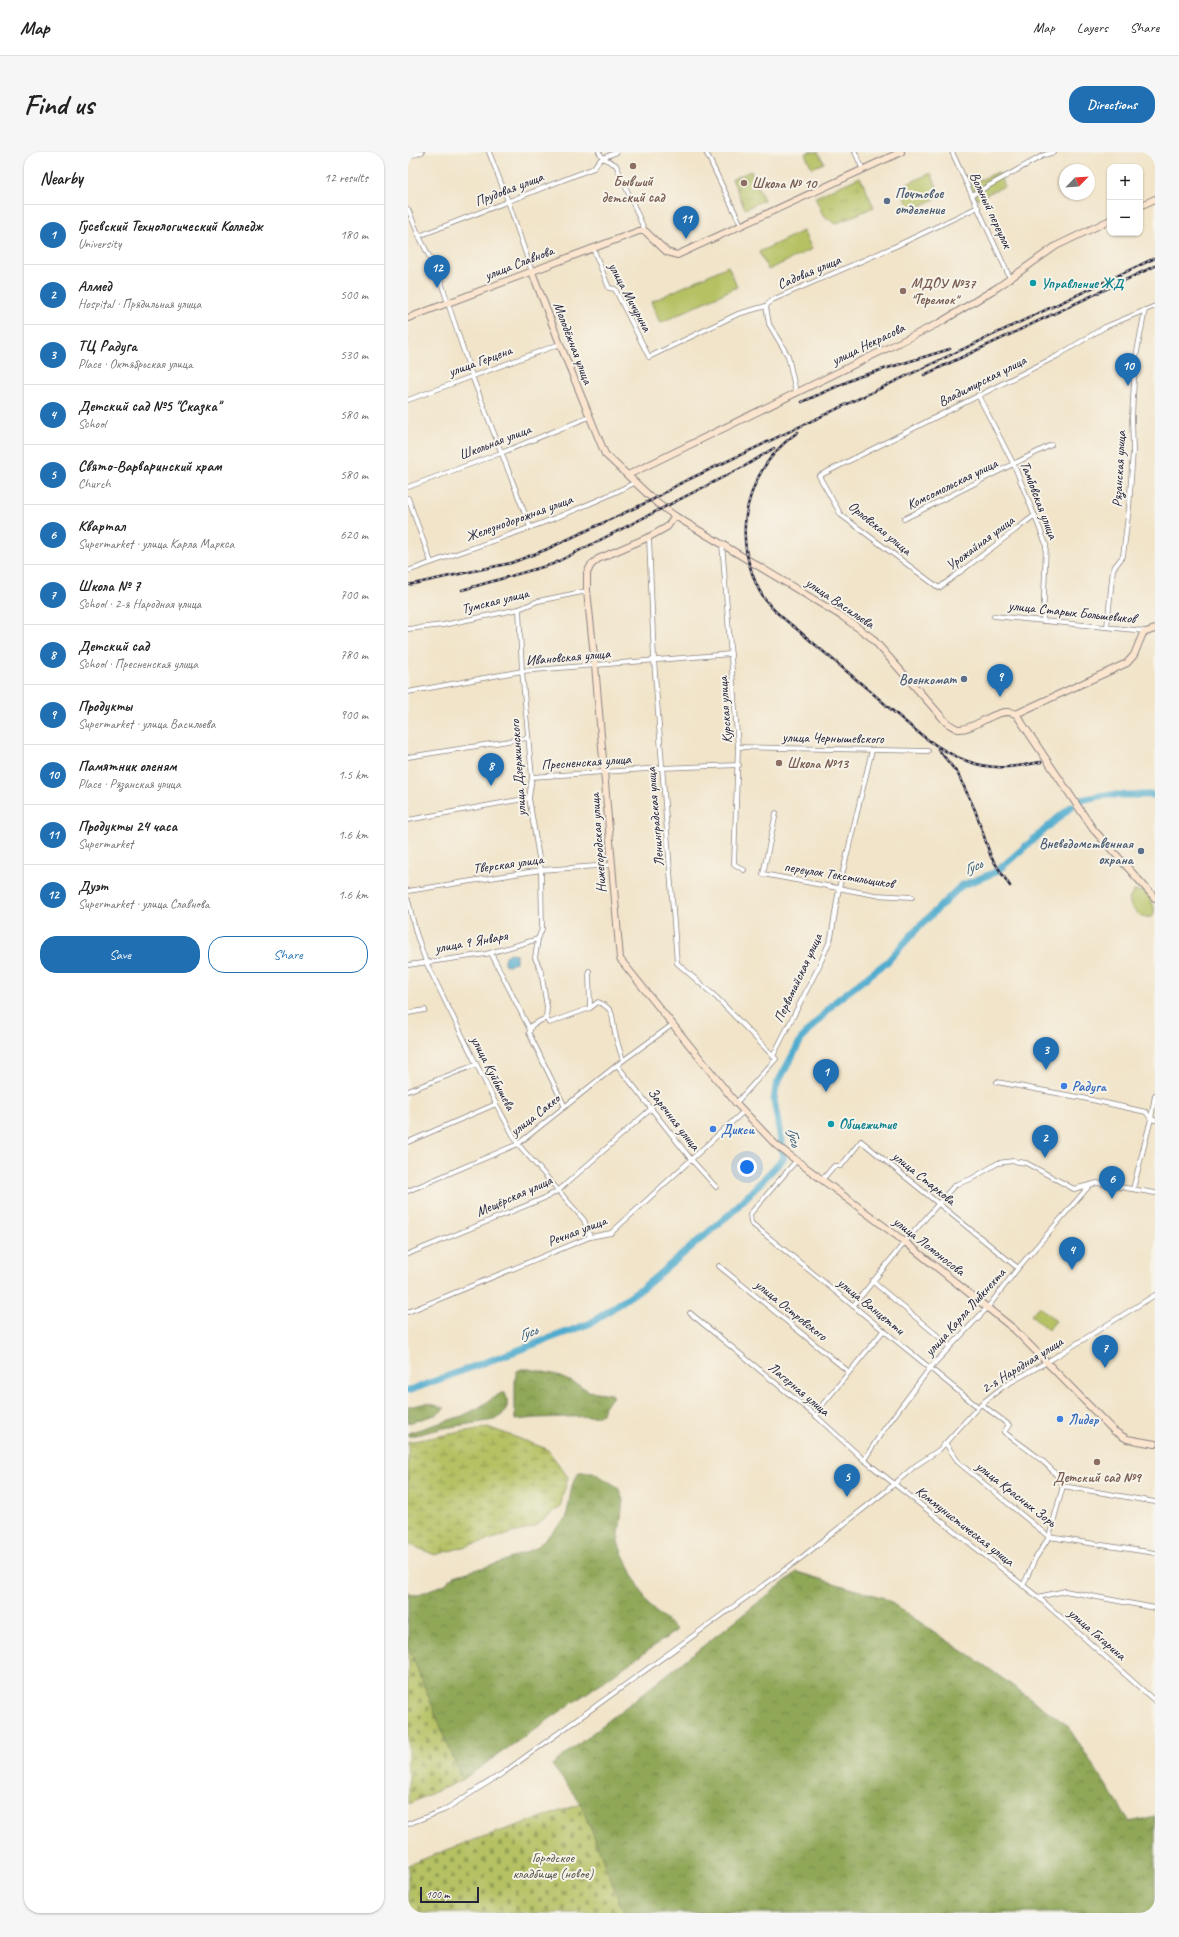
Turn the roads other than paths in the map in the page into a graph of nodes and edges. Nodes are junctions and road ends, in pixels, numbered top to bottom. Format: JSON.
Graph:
{"nodes":[{"id":1,"x":422,"y":152,"type":"edge"},
{"id":2,"x":488,"y":152,"type":"edge"},
{"id":3,"x":599,"y":152,"type":"edge"},
{"id":4,"x":617,"y":152,"type":"edge"},
{"id":5,"x":706,"y":152,"type":"edge"},
{"id":6,"x":855,"y":152,"type":"edge"},
{"id":7,"x":901,"y":152,"type":"edge"},
{"id":8,"x":952,"y":152,"type":"edge"},
{"id":9,"x":1054,"y":152,"type":"edge"},
{"id":10,"x":408,"y":157,"type":"edge"},
{"id":11,"x":604,"y":158,"type":"junction"},
{"id":12,"x":863,"y":170,"type":"junction"},
{"id":13,"x":972,"y":195,"type":"junction"},
{"id":14,"x":1155,"y":199,"type":"edge"},
{"id":15,"x":508,"y":201,"type":"junction"},
{"id":16,"x":1143,"y":205,"type":"edge"},
{"id":17,"x":978,"y":207,"type":"junction"},
{"id":18,"x":408,"y":209,"type":"edge"},
{"id":19,"x":1107,"y":221,"type":"edge"},
{"id":20,"x":741,"y":225,"type":"junction"},
{"id":21,"x":642,"y":231,"type":"junction"},
{"id":22,"x":419,"y":236,"type":"junction"},
{"id":23,"x":592,"y":247,"type":"junction"},
{"id":24,"x":532,"y":272,"type":"junction"},
{"id":25,"x":1010,"y":278,"type":"junction"},
{"id":26,"x":447,"y":303,"type":"junction"},
{"id":27,"x":766,"y":306,"type":"junction"},
{"id":28,"x":1155,"y":306,"type":"edge"},
{"id":29,"x":1145,"y":310,"type":"junction"},
{"id":30,"x":408,"y":318,"type":"edge"},
{"id":31,"x":560,"y":344,"type":"junction"},
{"id":32,"x":649,"y":357,"type":"joint"},
{"id":33,"x":472,"y":376,"type":"junction"},
{"id":34,"x":796,"y":392,"type":"junction"},
{"id":35,"x":978,"y":395,"type":"junction"},
{"id":36,"x":408,"y":400,"type":"edge"},
{"id":37,"x":589,"y":417,"type":"junction"},
{"id":38,"x":1051,"y":445,"type":"dead end"},
{"id":39,"x":501,"y":453,"type":"junction"},
{"id":40,"x":1014,"y":465,"type":"junction"},
{"id":41,"x":628,"y":474,"type":"junction"},
{"id":42,"x":819,"y":476,"type":"joint"},
{"id":43,"x":636,"y":482,"type":"junction"},
{"id":44,"x":408,"y":487,"type":"edge"},
{"id":45,"x":408,"y":498,"type":"edge"},
{"id":46,"x":1035,"y":515,"type":"junction"},
{"id":47,"x":675,"y":516,"type":"junction"},
{"id":48,"x":904,"y":519,"type":"dead end"},
{"id":49,"x":530,"y":527,"type":"junction"},
{"id":50,"x":649,"y":537,"type":"junction"},
{"id":51,"x":722,"y":543,"type":"junction"},
{"id":52,"x":431,"y":562,"type":"junction"},
{"id":53,"x":408,"y":571,"type":"edge"},
{"id":54,"x":938,"y":588,"type":"joint"},
{"id":55,"x":586,"y":591,"type":"junction"},
{"id":56,"x":519,"y":609,"type":"junction"},
{"id":57,"x":994,"y":616,"type":"dead end"},
{"id":58,"x":1043,"y":621,"type":"junction"},
{"id":59,"x":1107,"y":627,"type":"junction"},
{"id":60,"x":408,"y":629,"type":"edge"},
{"id":61,"x":1155,"y":629,"type":"edge"},
{"id":62,"x":1147,"y":630,"type":"junction"},
{"id":63,"x":731,"y":654,"type":"junction"},
{"id":64,"x":654,"y":660,"type":"junction"},
{"id":65,"x":595,"y":666,"type":"junction"},
{"id":66,"x":522,"y":671,"type":"junction"},
{"id":67,"x":408,"y":692,"type":"edge"},
{"id":68,"x":1016,"y":714,"type":"junction"},
{"id":69,"x":527,"y":738,"type":"junction"},
{"id":70,"x":738,"y":747,"type":"junction"},
{"id":71,"x":872,"y":750,"type":"junction"},
{"id":72,"x":928,"y":751,"type":"dead end"},
{"id":73,"x":408,"y":757,"type":"edge"},
{"id":74,"x":739,"y":765,"type":"junction"},
{"id":75,"x":661,"y":768,"type":"junction"},
{"id":76,"x":604,"y":772,"type":"junction"},
{"id":77,"x":532,"y":777,"type":"junction"},
{"id":78,"x":529,"y":798,"type":"junction"},
{"id":79,"x":776,"y":813,"type":"dead end"},
{"id":80,"x":408,"y":820,"type":"edge"},
{"id":81,"x":611,"y":865,"type":"junction"},
{"id":82,"x":541,"y":870,"type":"junction"},
{"id":83,"x":744,"y":870,"type":"dead end"},
{"id":84,"x":839,"y":888,"type":"junction"},
{"id":85,"x":408,"y":891,"type":"edge"},
{"id":86,"x":912,"y":897,"type":"dead end"},
{"id":87,"x":1155,"y":898,"type":"edge"},
{"id":88,"x":408,"y":900,"type":"edge"},
{"id":89,"x":538,"y":939,"type":"junction"},
{"id":90,"x":491,"y":952,"type":"junction"},
{"id":91,"x":426,"y":962,"type":"junction"},
{"id":92,"x":408,"y":965,"type":"edge"},
{"id":93,"x":589,"y":971,"type":"dead end"},
{"id":94,"x":590,"y":1008,"type":"junction"},
{"id":95,"x":425,"y":1010,"type":"dead end"},
{"id":96,"x":408,"y":1013,"type":"edge"},
{"id":97,"x":546,"y":1018,"type":"junction"},
{"id":98,"x":672,"y":1025,"type":"junction"},
{"id":99,"x":530,"y":1030,"type":"junction"},
{"id":100,"x":773,"y":1056,"type":"junction"},
{"id":101,"x":623,"y":1060,"type":"junction"},
{"id":102,"x":475,"y":1065,"type":"junction"},
{"id":103,"x":617,"y":1065,"type":"junction"},
{"id":104,"x":997,"y":1082,"type":"dead end"},
{"id":105,"x":408,"y":1091,"type":"edge"},
{"id":106,"x":1155,"y":1095,"type":"edge"},
{"id":107,"x":496,"y":1104,"type":"junction"},
{"id":108,"x":736,"y":1104,"type":"junction"},
{"id":109,"x":565,"y":1107,"type":"junction"},
{"id":110,"x":652,"y":1108,"type":"junction"},
{"id":111,"x":743,"y":1112,"type":"junction"},
{"id":112,"x":1153,"y":1119,"type":"edge"},
{"id":113,"x":408,"y":1142,"type":"edge"},
{"id":114,"x":518,"y":1144,"type":"junction"},
{"id":115,"x":790,"y":1156,"type":"joint"},
{"id":116,"x":690,"y":1158,"type":"junction"},
{"id":117,"x":796,"y":1161,"type":"junction"},
{"id":118,"x":822,"y":1180,"type":"junction"},
{"id":119,"x":1090,"y":1184,"type":"junction"},
{"id":120,"x":716,"y":1186,"type":"dead end"},
{"id":121,"x":1133,"y":1189,"type":"junction"},
{"id":122,"x":559,"y":1190,"type":"junction"},
{"id":123,"x":408,"y":1191,"type":"edge"},
{"id":124,"x":1155,"y":1193,"type":"edge"},
{"id":125,"x":938,"y":1203,"type":"junction"},
{"id":126,"x":590,"y":1237,"type":"junction"},
{"id":127,"x":905,"y":1242,"type":"junction"},
{"id":128,"x":408,"y":1254,"type":"edge"},
{"id":129,"x":719,"y":1266,"type":"dead end"},
{"id":130,"x":1018,"y":1268,"type":"junction"},
{"id":131,"x":872,"y":1281,"type":"junction"},
{"id":132,"x":1155,"y":1295,"type":"edge"},
{"id":133,"x":853,"y":1306,"type":"junction"},
{"id":134,"x":988,"y":1307,"type":"junction"},
{"id":135,"x":408,"y":1312,"type":"edge"},
{"id":136,"x":690,"y":1313,"type":"dead end"},
{"id":137,"x":884,"y":1330,"type":"junction"},
{"id":138,"x":950,"y":1346,"type":"junction"},
{"id":139,"x":1047,"y":1362,"type":"junction"},
{"id":140,"x":930,"y":1368,"type":"junction"},
{"id":141,"x":849,"y":1372,"type":"junction"},
{"id":142,"x":980,"y":1405,"type":"junction"},
{"id":143,"x":816,"y":1416,"type":"junction"},
{"id":144,"x":946,"y":1444,"type":"junction"},
{"id":145,"x":1155,"y":1444,"type":"edge"},
{"id":146,"x":864,"y":1460,"type":"junction"},
{"id":147,"x":894,"y":1484,"type":"junction"},
{"id":148,"x":1063,"y":1486,"type":"junction"},
{"id":149,"x":1155,"y":1502,"type":"edge"},
{"id":150,"x":1049,"y":1536,"type":"junction"},
{"id":151,"x":1155,"y":1553,"type":"edge"},
{"id":152,"x":1023,"y":1586,"type":"junction"},
{"id":153,"x":1038,"y":1597,"type":"junction"},
{"id":154,"x":1155,"y":1608,"type":"edge"},
{"id":155,"x":1155,"y":1701,"type":"edge"},
{"id":156,"x":408,"y":1824,"type":"edge"}],
"edges":[{"from":1,"to":10,"type":"street"},
{"from":2,"to":15,"type":"street","name":"Молодёжная улица"},
{"from":3,"to":11,"type":"street"},
{"from":4,"to":11,"type":"street","name":"Прудовая улица"},
{"from":5,"to":20,"type":"street"},
{"from":6,"to":12,"type":"street"},
{"from":7,"to":12,"type":"main road"},
{"from":8,"to":13,"type":"street","name":"Вольный переулок"},
{"from":9,"to":13,"type":"street"},
{"from":11,"to":15,"type":"street","name":"Прудовая улица"},
{"from":11,"to":21,"type":"street"},
{"from":12,"to":20,"type":"main road"},
{"from":13,"to":17,"type":"street","name":"Вольный переулок"},
{"from":14,"to":16,"type":"main road"},
{"from":15,"to":22,"type":"street","name":"Прудовая улица"},
{"from":15,"to":24,"type":"street","name":"Молодёжная улица"},
{"from":17,"to":25,"type":"street","name":"Вольный переулок"},
{"from":17,"to":27,"type":"street","name":"Садовая улица"},
{"from":18,"to":22,"type":"street"},
{"from":19,"to":25,"type":"main road","name":"улица Некрасова"},
{"from":20,"to":21,"type":"main road"},
{"from":21,"to":23,"type":"main road","name":"улица Славнова"},
{"from":22,"to":26,"type":"street"},
{"from":23,"to":24,"type":"main road","name":"улица Славнова"},
{"from":23,"to":32,"type":"street","name":"улица Мичурина"},
{"from":24,"to":26,"type":"main road","name":"улица Славнова"},
{"from":24,"to":31,"type":"main road","name":"Молодёжная улица"},
{"from":25,"to":34,"type":"main road","name":"улица Некрасова"},
{"from":26,"to":30,"type":"main road","name":"улица Славнова"},
{"from":26,"to":33,"type":"street"},
{"from":27,"to":32,"type":"street","name":"Садовая улица"},
{"from":27,"to":34,"type":"street"},
{"from":28,"to":29,"type":"street","name":"Владимирская улица"},
{"from":29,"to":35,"type":"street","name":"Владимирская улица"},
{"from":29,"to":59,"type":"street","name":"Рязанская улица"},
{"from":31,"to":33,"type":"street","name":"улица Герцена"},
{"from":31,"to":37,"type":"main road","name":"Молодёжная улица"},
{"from":33,"to":36,"type":"street","name":"улица Герцена"},
{"from":33,"to":39,"type":"street"},
{"from":34,"to":41,"type":"main road","name":"улица Некрасова"},
{"from":35,"to":40,"type":"street","name":"Тамбовская улица"},
{"from":35,"to":42,"type":"street","name":"Владимирская улица"},
{"from":37,"to":39,"type":"street","name":"Школьная улица"},
{"from":37,"to":41,"type":"main road","name":"Молодёжная улица"},
{"from":38,"to":40,"type":"street","name":"Комсомольская улица"},
{"from":39,"to":44,"type":"street","name":"Школьная улица"},
{"from":39,"to":49,"type":"street"},
{"from":40,"to":46,"type":"street","name":"Тамбовская улица"},
{"from":40,"to":48,"type":"street","name":"Комсомольская улица"},
{"from":41,"to":43,"type":"main road","name":"Молодёжная улица"},
{"from":42,"to":54,"type":"street","name":"Орловская улица"},
{"from":43,"to":47,"type":"main road","name":"Молодёжная улица"},
{"from":43,"to":49,"type":"street","name":"Железнодорожная улица"},
{"from":45,"to":52,"type":"street"},
{"from":46,"to":54,"type":"street","name":"Урожайная улица"},
{"from":46,"to":58,"type":"street","name":"Тамбовская улица"},
{"from":47,"to":50,"type":"main road","name":"Нижегородская улица"},
{"from":47,"to":51,"type":"main road","name":"улица Васильева"},
{"from":49,"to":52,"type":"street","name":"Железнодорожная улица"},
{"from":50,"to":55,"type":"main road","name":"Нижегородская улица"},
{"from":50,"to":64,"type":"street","name":"Ленинградская улица"},
{"from":51,"to":63,"type":"street","name":"Курская улица"},
{"from":51,"to":68,"type":"main road","name":"улица Васильева"},
{"from":52,"to":53,"type":"street","name":"Железнодорожная улица"},
{"from":55,"to":56,"type":"street","name":"Тумская улица"},
{"from":55,"to":65,"type":"main road","name":"Нижегородская улица"},
{"from":56,"to":60,"type":"street","name":"Тумская улица"},
{"from":56,"to":66,"type":"street","name":"улица Дзержинского"},
{"from":57,"to":58,"type":"street","name":"улица Старых Большевиков"},
{"from":58,"to":59,"type":"street","name":"улица Старых Большевиков"},
{"from":59,"to":62,"type":"street","name":"улица Старых Большевиков"},
{"from":61,"to":62,"type":"main road","name":"улица Старых Большевиков"},
{"from":62,"to":68,"type":"main road","name":"улица Старых Большевиков"},
{"from":63,"to":64,"type":"street","name":"Ивановская улица"},
{"from":63,"to":70,"type":"street","name":"Курская улица"},
{"from":64,"to":65,"type":"street","name":"Ивановская улица"},
{"from":64,"to":75,"type":"street","name":"Ленинградская улица"},
{"from":65,"to":66,"type":"street","name":"Ивановская улица"},
{"from":65,"to":76,"type":"main road","name":"Нижегородская улица"},
{"from":66,"to":67,"type":"street","name":"Ивановская улица"},
{"from":66,"to":69,"type":"street","name":"улица Дзержинского"},
{"from":68,"to":87,"type":"main road"},
{"from":69,"to":73,"type":"street"},
{"from":69,"to":77,"type":"street","name":"улица Дзержинского"},
{"from":70,"to":71,"type":"street","name":"улица Чернышевского"},
{"from":70,"to":74,"type":"street","name":"Курская улица"},
{"from":71,"to":72,"type":"street","name":"улица Чернышевского"},
{"from":71,"to":84,"type":"street","name":"Первомайская улица"},
{"from":74,"to":75,"type":"street","name":"Пресненская улица"},
{"from":74,"to":83,"type":"street","name":"Курская улица"},
{"from":75,"to":76,"type":"street","name":"Пресненская улица"},
{"from":75,"to":100,"type":"street","name":"Ленинградская улица"},
{"from":76,"to":77,"type":"street","name":"Пресненская улица"},
{"from":76,"to":81,"type":"main road","name":"Нижегородская улица"},
{"from":77,"to":78,"type":"street","name":"улица Дзержинского"},
{"from":78,"to":80,"type":"street"},
{"from":78,"to":82,"type":"street","name":"улица Дзержинского"},
{"from":79,"to":84,"type":"street","name":"переулок Текстильщиков"},
{"from":81,"to":82,"type":"street","name":"Тверская улица"},
{"from":81,"to":98,"type":"main road","name":"Нижегородская улица"},
{"from":82,"to":85,"type":"street","name":"Тверская улица"},
{"from":82,"to":89,"type":"street","name":"улица Дзержинского"},
{"from":84,"to":86,"type":"street","name":"переулок Текстильщиков"},
{"from":84,"to":100,"type":"street","name":"Первомайская улица"},
{"from":88,"to":91,"type":"street","name":"улица Куйбышева"},
{"from":89,"to":90,"type":"street","name":"улица 9 Января"},
{"from":89,"to":97,"type":"street","name":"улица Дзержинского"},
{"from":90,"to":91,"type":"street","name":"улица 9 Января"},
{"from":90,"to":99,"type":"street"},
{"from":91,"to":92,"type":"street","name":"улица 9 Января"},
{"from":91,"to":102,"type":"street","name":"улица Куйбышева"},
{"from":93,"to":94,"type":"street"},
{"from":94,"to":97,"type":"street"},
{"from":94,"to":101,"type":"street"},
{"from":95,"to":96,"type":"street"},
{"from":97,"to":99,"type":"street"},
{"from":98,"to":101,"type":"street","name":"улица Сакко"},
{"from":98,"to":108,"type":"main road","name":"Нижегородская улица"},
{"from":99,"to":109,"type":"street"},
{"from":100,"to":108,"type":"street","name":"Первомайская улица"},
{"from":101,"to":103,"type":"street","name":"улица Сакко"},
{"from":102,"to":105,"type":"street"},
{"from":102,"to":107,"type":"street","name":"улица Куйбышева"},
{"from":103,"to":109,"type":"street","name":"улица Сакко"},
{"from":103,"to":110,"type":"street","name":"Заречная улица"},
{"from":104,"to":112,"type":"street"},
{"from":106,"to":112,"type":"street"},
{"from":107,"to":113,"type":"street"},
{"from":107,"to":114,"type":"street","name":"улица Куйбышева"},
{"from":108,"to":111,"type":"main road","name":"Нижегородская улица"},
{"from":109,"to":114,"type":"street","name":"улица Сакко"},
{"from":110,"to":116,"type":"street","name":"Заречная улица"},
{"from":110,"to":122,"type":"street","name":"Мещёрская улица"},
{"from":111,"to":115,"type":"main road","name":"Нижегородская улица"},
{"from":111,"to":116,"type":"street","name":"Речная улица"},
{"from":112,"to":121,"type":"street"},
{"from":114,"to":122,"type":"street","name":"улица Куйбышева"},
{"from":114,"to":123,"type":"street","name":"улица Сакко"},
{"from":115,"to":117,"type":"main road","name":"улица Ломоносова"},
{"from":116,"to":120,"type":"street","name":"Заречная улица"},
{"from":116,"to":126,"type":"street","name":"Речная улица"},
{"from":117,"to":118,"type":"main road","name":"улица Ломоносова"},
{"from":117,"to":133,"type":"street","name":"улица Ванцетти"},
{"from":118,"to":125,"type":"street","name":"улица Старкова"},
{"from":118,"to":127,"type":"main road","name":"улица Ломоносова"},
{"from":119,"to":121,"type":"street"},
{"from":119,"to":125,"type":"street"},
{"from":119,"to":130,"type":"street","name":"улица Карла Либкнехта"},
{"from":121,"to":124,"type":"street"},
{"from":122,"to":126,"type":"street","name":"улица Куйбышева"},
{"from":122,"to":128,"type":"street","name":"Мещёрская улица"},
{"from":125,"to":127,"type":"street"},
{"from":125,"to":130,"type":"street","name":"улица Старкова"},
{"from":126,"to":135,"type":"street","name":"Речная улица"},
{"from":127,"to":131,"type":"street"},
{"from":127,"to":134,"type":"main road","name":"улица Ломоносова"},
{"from":129,"to":141,"type":"street","name":"улица Островского"},
{"from":130,"to":134,"type":"street","name":"улица Карла Либкнехта"},
{"from":131,"to":133,"type":"street"},
{"from":131,"to":138,"type":"street"},
{"from":132,"to":139,"type":"street","name":"2-я Народная улица"},
{"from":133,"to":137,"type":"street","name":"улица Ванцетти"},
{"from":134,"to":138,"type":"street","name":"улица Карла Либкнехта"},
{"from":134,"to":139,"type":"main road","name":"улица Ломоносова"},
{"from":136,"to":143,"type":"street","name":"Лагерная улица"},
{"from":137,"to":140,"type":"street","name":"улица Ванцетти"},
{"from":137,"to":141,"type":"street"},
{"from":138,"to":140,"type":"street","name":"улица Карла Либкнехта"},
{"from":139,"to":142,"type":"street","name":"2-я Народная улица"},
{"from":139,"to":145,"type":"main road","name":"улица Ломоносова"},
{"from":140,"to":142,"type":"street","name":"улица Ванцетти"},
{"from":140,"to":146,"type":"street","name":"улица Карла Либкнехта"},
{"from":141,"to":143,"type":"street"},
{"from":142,"to":144,"type":"street","name":"2-я Народная улица"},
{"from":142,"to":148,"type":"street","name":"улица Ванцетти"},
{"from":143,"to":146,"type":"street","name":"Лагерная улица"},
{"from":144,"to":147,"type":"street","name":"2-я Народная улица"},
{"from":144,"to":150,"type":"street","name":"улица Красных Зорь"},
{"from":146,"to":147,"type":"street","name":"Лагерная улица"},
{"from":147,"to":152,"type":"street","name":"Коммунистическая улица"},
{"from":147,"to":156,"type":"street","name":"2-я Народная улица"},
{"from":148,"to":149,"type":"street"},
{"from":148,"to":150,"type":"street"},
{"from":150,"to":151,"type":"street","name":"улица Красных Зорь"},
{"from":150,"to":152,"type":"street"},
{"from":152,"to":153,"type":"street","name":"улица Гагарина"},
{"from":153,"to":154,"type":"street"},
{"from":153,"to":155,"type":"street","name":"улица Гагарина"}]}
